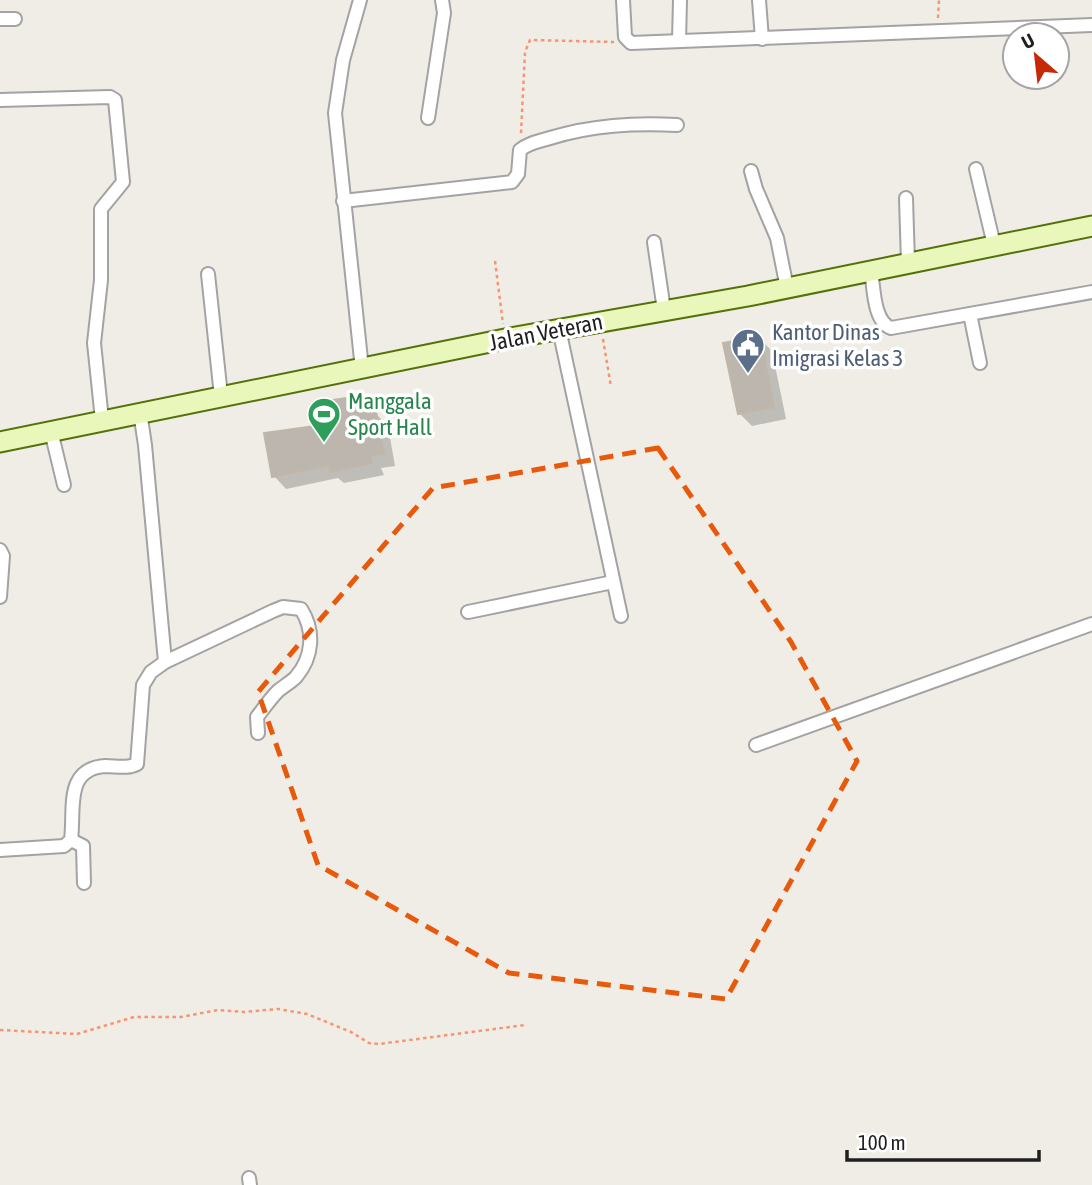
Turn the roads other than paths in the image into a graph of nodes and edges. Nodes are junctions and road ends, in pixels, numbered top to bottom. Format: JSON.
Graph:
{"nodes":[{"id":1,"x":360,"y":0,"type":"edge"},
{"id":2,"x":442,"y":0,"type":"edge"},
{"id":3,"x":623,"y":0,"type":"edge"},
{"id":4,"x":680,"y":0,"type":"edge"},
{"id":5,"x":759,"y":0,"type":"edge"},
{"id":6,"x":0,"y":19,"type":"edge"},
{"id":7,"x":15,"y":19,"type":"dead end"},
{"id":8,"x":1092,"y":25,"type":"edge"},
{"id":9,"x":762,"y":39,"type":"junction"},
{"id":10,"x":679,"y":41,"type":"junction"},
{"id":11,"x":0,"y":100,"type":"edge"},
{"id":12,"x":428,"y":118,"type":"dead end"},
{"id":13,"x":677,"y":125,"type":"dead end"},
{"id":14,"x":976,"y":169,"type":"dead end"},
{"id":15,"x":751,"y":171,"type":"dead end"},
{"id":16,"x":906,"y":198,"type":"dead end"},
{"id":17,"x":343,"y":201,"type":"junction"},
{"id":18,"x":1092,"y":226,"type":"edge"},
{"id":19,"x":654,"y":242,"type":"dead end"},
{"id":20,"x":994,"y":245,"type":"junction"},
{"id":21,"x":908,"y":263,"type":"junction"},
{"id":22,"x":871,"y":271,"type":"junction"},
{"id":23,"x":208,"y":274,"type":"dead end"},
{"id":24,"x":788,"y":288,"type":"junction"},
{"id":25,"x":1092,"y":292,"type":"edge"},
{"id":26,"x":664,"y":310,"type":"junction"},
{"id":27,"x":970,"y":314,"type":"junction"},
{"id":28,"x":559,"y":329,"type":"junction"},
{"id":29,"x":980,"y":363,"type":"dead end"},
{"id":30,"x":362,"y":369,"type":"junction"},
{"id":31,"x":221,"y":396,"type":"junction"},
{"id":32,"x":140,"y":412,"type":"junction"},
{"id":33,"x":103,"y":420,"type":"junction"},
{"id":34,"x":51,"y":431,"type":"junction"},
{"id":35,"x":0,"y":442,"type":"edge"},
{"id":36,"x":64,"y":485,"type":"dead end"},
{"id":37,"x":0,"y":550,"type":"edge"},
{"id":38,"x":613,"y":582,"type":"junction"},
{"id":39,"x":0,"y":597,"type":"edge"},
{"id":40,"x":468,"y":612,"type":"dead end"},
{"id":41,"x":621,"y":616,"type":"dead end"},
{"id":42,"x":1092,"y":624,"type":"edge"},
{"id":43,"x":165,"y":662,"type":"junction"},
{"id":44,"x":258,"y":733,"type":"dead end"},
{"id":45,"x":756,"y":745,"type":"dead end"},
{"id":46,"x":71,"y":840,"type":"junction"},
{"id":47,"x":0,"y":850,"type":"edge"},
{"id":48,"x":84,"y":883,"type":"dead end"}],
"edges":[{"from":1,"to":17,"type":"street"},
{"from":2,"to":12,"type":"street"},
{"from":3,"to":10,"type":"street"},
{"from":4,"to":10,"type":"street"},
{"from":5,"to":9,"type":"street"},
{"from":6,"to":7,"type":"street"},
{"from":8,"to":9,"type":"street"},
{"from":9,"to":10,"type":"street"},
{"from":11,"to":33,"type":"street"},
{"from":13,"to":17,"type":"street"},
{"from":14,"to":20,"type":"street"},
{"from":15,"to":24,"type":"street"},
{"from":16,"to":21,"type":"street"},
{"from":17,"to":30,"type":"street"},
{"from":18,"to":20,"type":"street","name":"Jalan Veteran"},
{"from":19,"to":26,"type":"street"},
{"from":20,"to":21,"type":"street","name":"Jalan Veteran"},
{"from":21,"to":22,"type":"street","name":"Jalan Veteran"},
{"from":22,"to":24,"type":"street","name":"Jalan Veteran"},
{"from":22,"to":27,"type":"street"},
{"from":23,"to":31,"type":"street"},
{"from":24,"to":26,"type":"street","name":"Jalan Veteran"},
{"from":25,"to":27,"type":"street"},
{"from":26,"to":28,"type":"street","name":"Jalan Veteran"},
{"from":27,"to":29,"type":"street"},
{"from":28,"to":30,"type":"street","name":"Jalan Veteran"},
{"from":28,"to":38,"type":"street"},
{"from":30,"to":31,"type":"street","name":"Jalan Veteran"},
{"from":31,"to":32,"type":"street","name":"Jalan Veteran"},
{"from":32,"to":33,"type":"street","name":"Jalan Veteran"},
{"from":32,"to":43,"type":"street"},
{"from":33,"to":34,"type":"street","name":"Jalan Veteran"},
{"from":34,"to":35,"type":"street","name":"Jalan Veteran"},
{"from":34,"to":36,"type":"street"},
{"from":37,"to":39,"type":"street"},
{"from":38,"to":40,"type":"street"},
{"from":38,"to":41,"type":"street"},
{"from":42,"to":45,"type":"street"},
{"from":43,"to":44,"type":"street"},
{"from":43,"to":46,"type":"street"},
{"from":46,"to":47,"type":"street"},
{"from":46,"to":48,"type":"street"}]}
